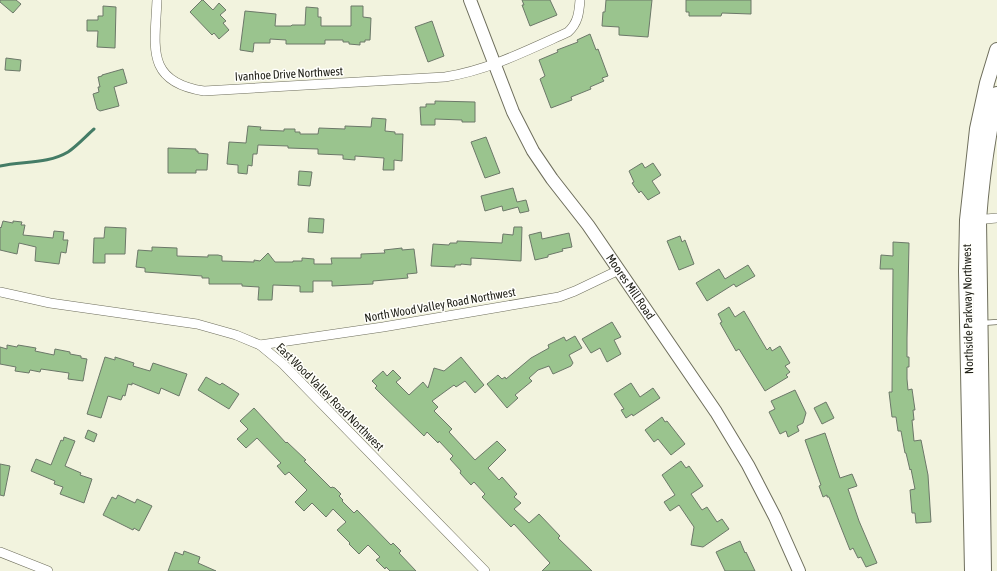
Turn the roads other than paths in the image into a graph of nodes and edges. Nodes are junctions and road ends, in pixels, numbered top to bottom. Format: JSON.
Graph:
{"nodes":[{"id":1,"x":157,"y":0,"type":"edge"},
{"id":2,"x":470,"y":0,"type":"edge"},
{"id":3,"x":580,"y":0,"type":"edge"},
{"id":4,"x":997,"y":50,"type":"edge"},
{"id":5,"x":494,"y":64,"type":"junction"},
{"id":6,"x":997,"y":94,"type":"edge"},
{"id":7,"x":997,"y":218,"type":"edge"},
{"id":8,"x":973,"y":220,"type":"junction"},
{"id":9,"x":619,"y":270,"type":"junction"},
{"id":10,"x":0,"y":292,"type":"edge"},
{"id":11,"x":997,"y":322,"type":"edge"},
{"id":12,"x":979,"y":323,"type":"junction"},
{"id":13,"x":260,"y":345,"type":"junction"},
{"id":14,"x":0,"y":552,"type":"edge"},
{"id":15,"x":48,"y":571,"type":"edge"},
{"id":16,"x":485,"y":571,"type":"edge"},
{"id":17,"x":799,"y":571,"type":"edge"},
{"id":18,"x":972,"y":571,"type":"edge"},
{"id":19,"x":984,"y":571,"type":"edge"}],
"edges":[{"from":1,"to":5,"type":"street","name":"Ivanhoe Drive Northwest"},
{"from":2,"to":5,"type":"street","name":"Moores Mill Road"},
{"from":3,"to":5,"type":"street","name":"Ivanhoe Drive Northwest"},
{"from":4,"to":8,"type":"main road","name":"Northside Parkway Northwest"},
{"from":5,"to":9,"type":"street","name":"Moores Mill Road"},
{"from":6,"to":8,"type":"main road","name":"Northside Parkway Northwest"},
{"from":7,"to":8,"type":"street"},
{"from":8,"to":12,"type":"main road","name":"Northside Parkway Northwest"},
{"from":8,"to":18,"type":"main road","name":"Northside Parkway Northwest"},
{"from":9,"to":13,"type":"street","name":"North Wood Valley Road Northwest"},
{"from":9,"to":17,"type":"street","name":"Moores Mill Road"},
{"from":10,"to":13,"type":"street","name":"East Wood Valley Road Northwest"},
{"from":11,"to":12,"type":"lane"},
{"from":12,"to":19,"type":"main road","name":"Northside Parkway Northwest"},
{"from":13,"to":16,"type":"street","name":"East Wood Valley Road Northwest"},
{"from":14,"to":15,"type":"street"}]}
